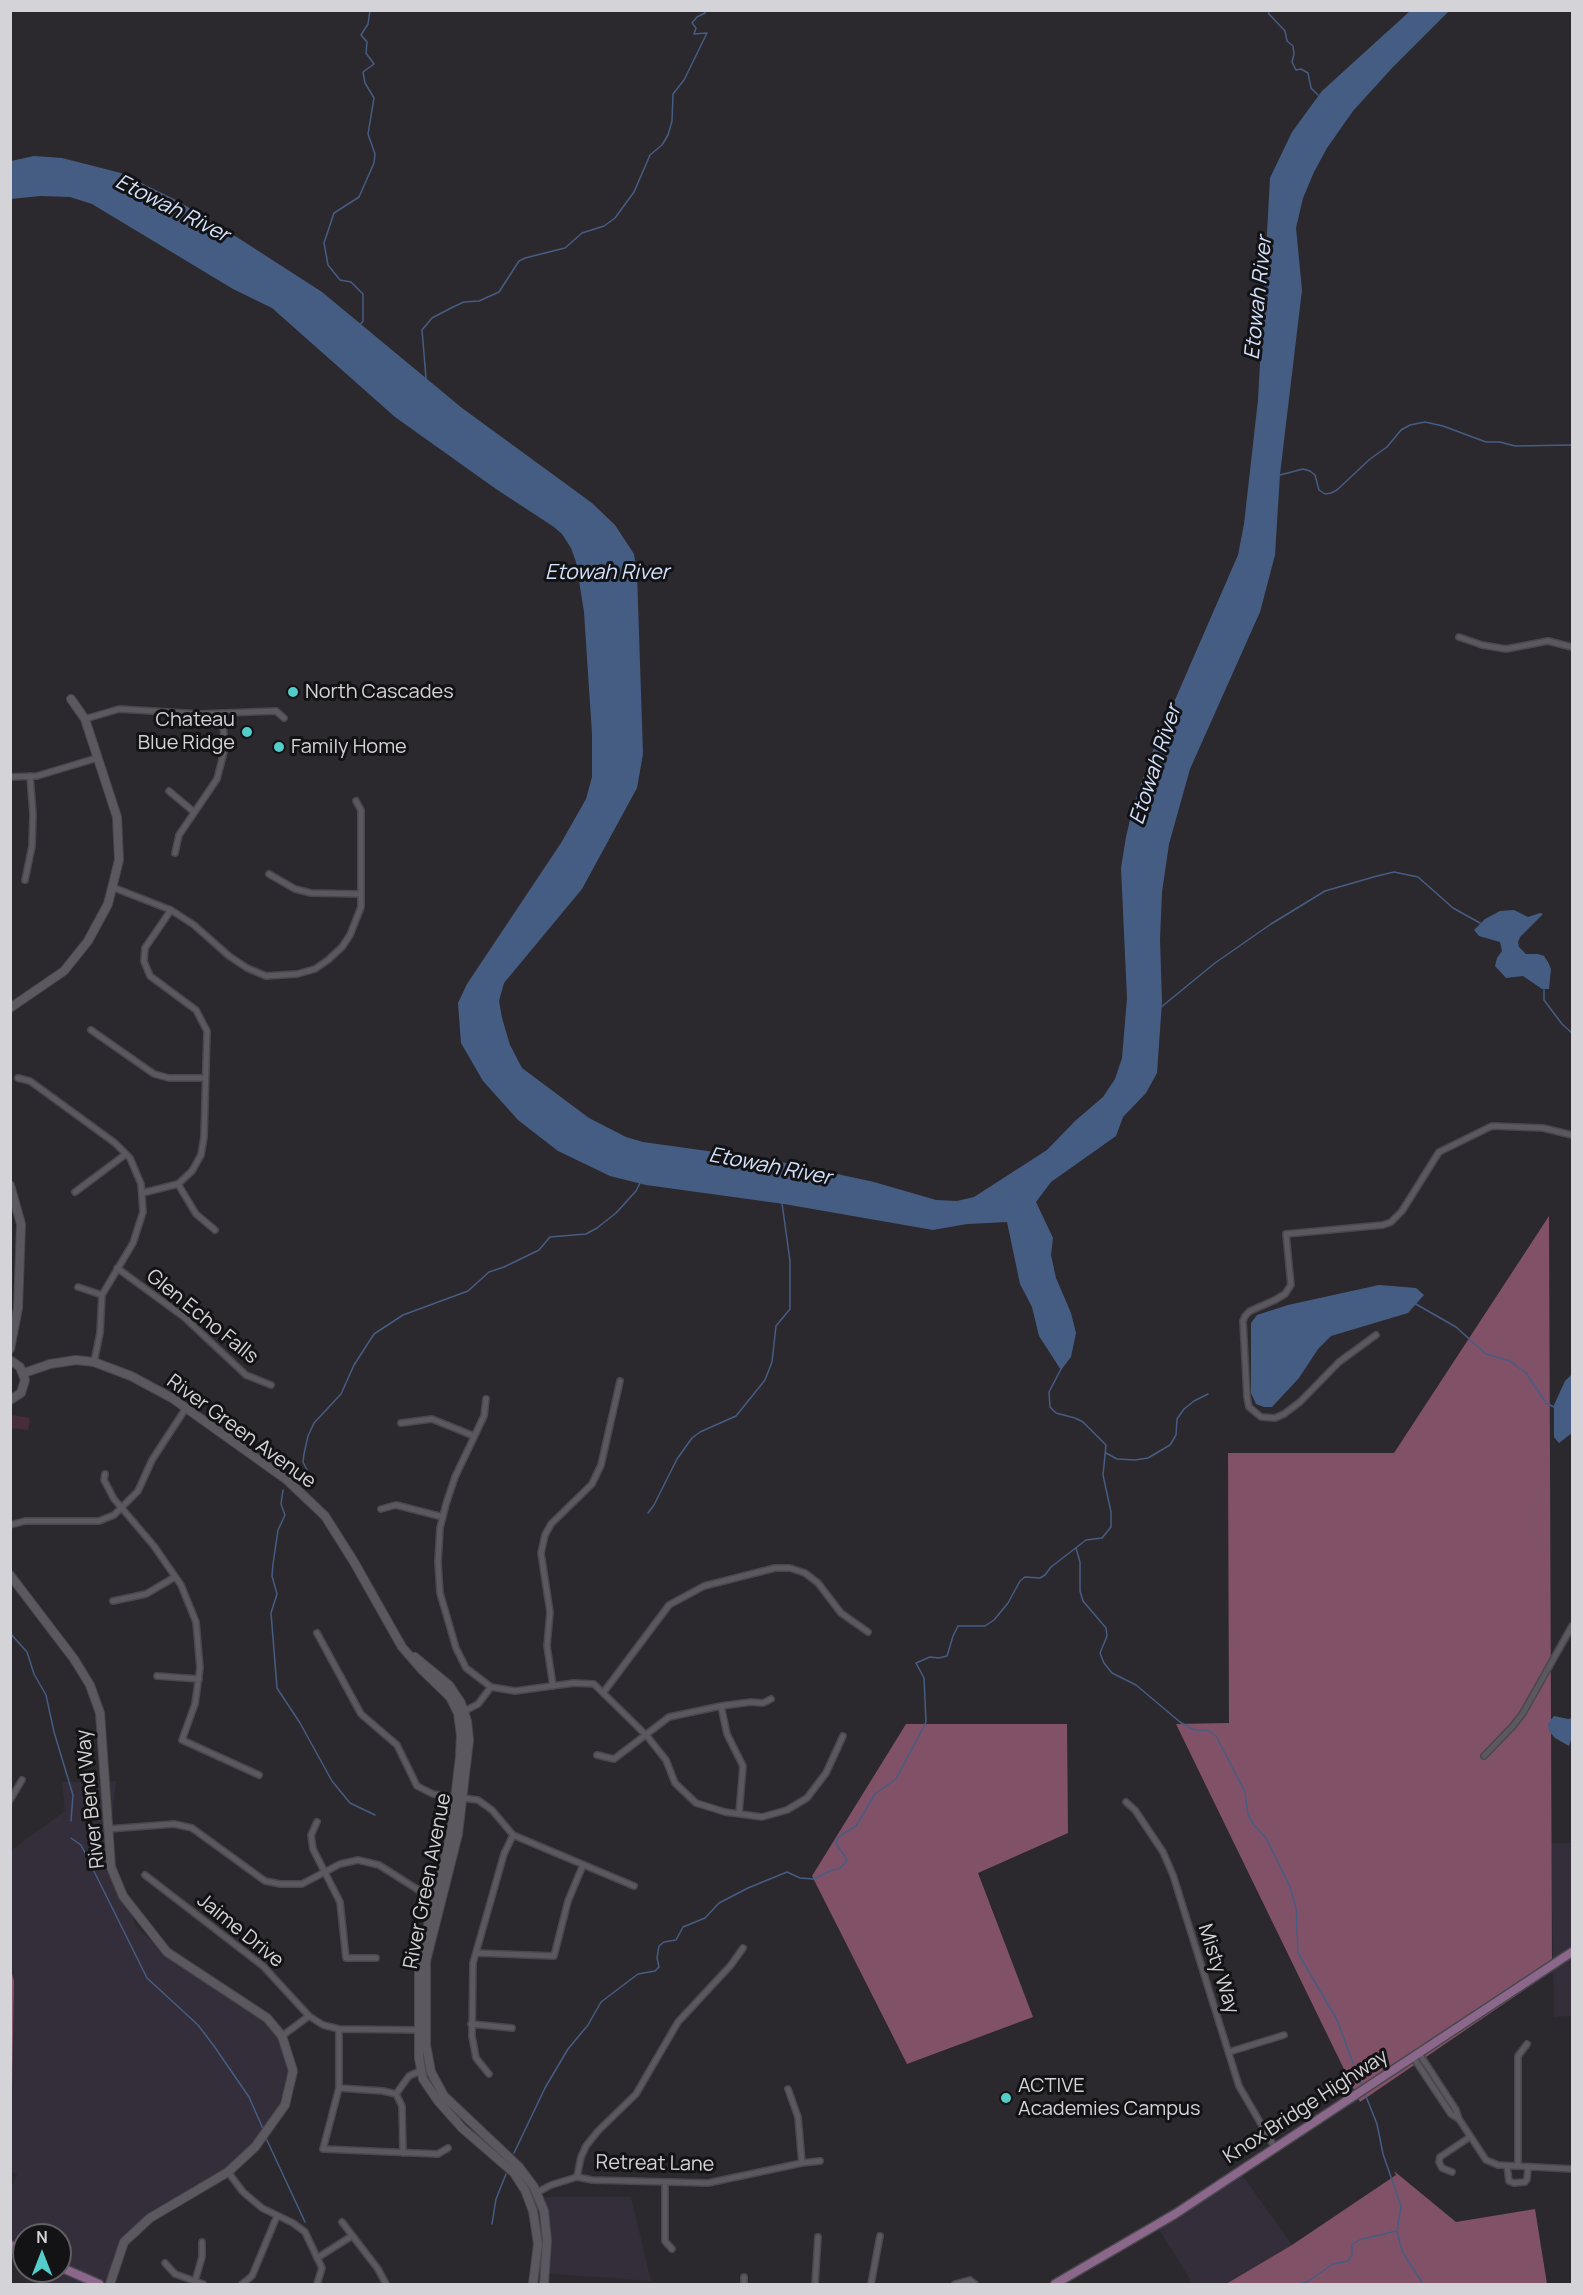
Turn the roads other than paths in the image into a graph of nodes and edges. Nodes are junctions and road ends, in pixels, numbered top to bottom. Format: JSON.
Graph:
{"nodes":[{"id":1,"x":1460,"y":637,"type":"dead end"},
{"id":2,"x":1572,"y":647,"type":"edge"},
{"id":3,"x":71,"y":699,"type":"dead end"},
{"id":4,"x":222,"y":712,"type":"junction"},
{"id":5,"x":284,"y":718,"type":"dead end"},
{"id":6,"x":85,"y":719,"type":"junction"},
{"id":7,"x":97,"y":758,"type":"junction"},
{"id":8,"x":30,"y":776,"type":"junction"},
{"id":9,"x":10,"y":777,"type":"edge"},
{"id":10,"x":169,"y":791,"type":"dead end"},
{"id":11,"x":356,"y":801,"type":"dead end"},
{"id":12,"x":194,"y":812,"type":"junction"},
{"id":13,"x":175,"y":853,"type":"dead end"},
{"id":14,"x":269,"y":874,"type":"dead end"},
{"id":15,"x":25,"y":880,"type":"dead end"},
{"id":16,"x":112,"y":887,"type":"junction"},
{"id":17,"x":361,"y":894,"type":"junction"},
{"id":18,"x":171,"y":910,"type":"junction"},
{"id":19,"x":10,"y":1008,"type":"edge"},
{"id":20,"x":91,"y":1029,"type":"dead end"},
{"id":21,"x":18,"y":1078,"type":"dead end"},
{"id":22,"x":205,"y":1078,"type":"junction"},
{"id":23,"x":1572,"y":1135,"type":"edge"},
{"id":24,"x":126,"y":1154,"type":"junction"},
{"id":25,"x":178,"y":1184,"type":"junction"},
{"id":26,"x":10,"y":1185,"type":"edge"},
{"id":27,"x":75,"y":1192,"type":"dead end"},
{"id":28,"x":142,"y":1193,"type":"junction"},
{"id":29,"x":215,"y":1230,"type":"dead end"},
{"id":30,"x":117,"y":1268,"type":"junction"},
{"id":31,"x":78,"y":1287,"type":"dead end"},
{"id":32,"x":102,"y":1295,"type":"junction"},
{"id":33,"x":1376,"y":1335,"type":"dead end"},
{"id":34,"x":10,"y":1349,"type":"edge"},
{"id":35,"x":10,"y":1360,"type":"edge"},
{"id":36,"x":94,"y":1362,"type":"junction"},
{"id":37,"x":24,"y":1373,"type":"junction"},
{"id":38,"x":620,"y":1381,"type":"dead end"},
{"id":39,"x":271,"y":1385,"type":"dead end"},
{"id":40,"x":486,"y":1399,"type":"dead end"},
{"id":41,"x":10,"y":1400,"type":"edge"},
{"id":42,"x":186,"y":1408,"type":"junction"},
{"id":43,"x":401,"y":1423,"type":"dead end"},
{"id":44,"x":474,"y":1436,"type":"junction"},
{"id":45,"x":105,"y":1474,"type":"dead end"},
{"id":46,"x":122,"y":1509,"type":"junction"},
{"id":47,"x":381,"y":1509,"type":"dead end"},
{"id":48,"x":443,"y":1517,"type":"junction"},
{"id":49,"x":10,"y":1525,"type":"edge"},
{"id":50,"x":10,"y":1575,"type":"edge"},
{"id":51,"x":175,"y":1577,"type":"junction"},
{"id":52,"x":113,"y":1601,"type":"dead end"},
{"id":53,"x":1572,"y":1626,"type":"edge"},
{"id":54,"x":868,"y":1632,"type":"dead end"},
{"id":55,"x":317,"y":1634,"type":"dead end"},
{"id":56,"x":157,"y":1676,"type":"dead end"},
{"id":57,"x":198,"y":1679,"type":"junction"},
{"id":58,"x":553,"y":1686,"type":"junction"},
{"id":59,"x":491,"y":1687,"type":"junction"},
{"id":60,"x":603,"y":1693,"type":"junction"},
{"id":61,"x":771,"y":1700,"type":"dead end"},
{"id":62,"x":722,"y":1706,"type":"junction"},
{"id":63,"x":461,"y":1713,"type":"junction"},
{"id":64,"x":647,"y":1736,"type":"junction"},
{"id":65,"x":843,"y":1736,"type":"dead end"},
{"id":66,"x":597,"y":1755,"type":"dead end"},
{"id":67,"x":1484,"y":1756,"type":"dead end"},
{"id":68,"x":258,"y":1775,"type":"dead end"},
{"id":69,"x":22,"y":1780,"type":"dead end"},
{"id":70,"x":458,"y":1798,"type":"junction"},
{"id":71,"x":10,"y":1800,"type":"edge"},
{"id":72,"x":1126,"y":1802,"type":"dead end"},
{"id":73,"x":739,"y":1814,"type":"junction"},
{"id":74,"x":317,"y":1822,"type":"dead end"},
{"id":75,"x":108,"y":1829,"type":"junction"},
{"id":76,"x":513,"y":1835,"type":"junction"},
{"id":77,"x":583,"y":1865,"type":"junction"},
{"id":78,"x":325,"y":1871,"type":"junction"},
{"id":79,"x":145,"y":1875,"type":"dead end"},
{"id":80,"x":634,"y":1886,"type":"dead end"},
{"id":81,"x":437,"y":1899,"type":"junction"},
{"id":82,"x":743,"y":1948,"type":"dead end"},
{"id":83,"x":476,"y":1953,"type":"junction"},
{"id":84,"x":1572,"y":1953,"type":"edge"},
{"id":85,"x":376,"y":1958,"type":"dead end"},
{"id":86,"x":309,"y":2016,"type":"junction"},
{"id":87,"x":471,"y":2024,"type":"junction"},
{"id":88,"x":512,"y":2028,"type":"dead end"},
{"id":89,"x":339,"y":2029,"type":"junction"},
{"id":90,"x":419,"y":2030,"type":"junction"},
{"id":91,"x":1284,"y":2035,"type":"dead end"},
{"id":92,"x":282,"y":2036,"type":"junction"},
{"id":93,"x":1527,"y":2044,"type":"dead end"},
{"id":94,"x":1229,"y":2052,"type":"junction"},
{"id":95,"x":1416,"y":2055,"type":"junction"},
{"id":96,"x":430,"y":2068,"type":"junction"},
{"id":97,"x":421,"y":2070,"type":"junction"},
{"id":98,"x":489,"y":2074,"type":"dead end"},
{"id":99,"x":339,"y":2088,"type":"junction"},
{"id":100,"x":788,"y":2089,"type":"dead end"},
{"id":101,"x":396,"y":2094,"type":"junction"},
{"id":102,"x":1470,"y":2137,"type":"junction"},
{"id":103,"x":448,"y":2148,"type":"dead end"},
{"id":104,"x":1275,"y":2148,"type":"junction"},
{"id":105,"x":403,"y":2153,"type":"junction"},
{"id":106,"x":820,"y":2161,"type":"dead end"},
{"id":107,"x":802,"y":2163,"type":"junction"},
{"id":108,"x":1507,"y":2166,"type":"junction"},
{"id":109,"x":1518,"y":2166,"type":"junction"},
{"id":110,"x":1528,"y":2167,"type":"junction"},
{"id":111,"x":1572,"y":2169,"type":"edge"},
{"id":112,"x":228,"y":2172,"type":"junction"},
{"id":113,"x":1452,"y":2172,"type":"dead end"},
{"id":114,"x":577,"y":2177,"type":"junction"},
{"id":115,"x":665,"y":2182,"type":"junction"},
{"id":116,"x":536,"y":2193,"type":"junction"},
{"id":117,"x":278,"y":2216,"type":"junction"},
{"id":118,"x":342,"y":2222,"type":"dead end"},
{"id":119,"x":352,"y":2236,"type":"junction"},
{"id":120,"x":880,"y":2236,"type":"dead end"},
{"id":121,"x":818,"y":2237,"type":"dead end"},
{"id":122,"x":202,"y":2242,"type":"dead end"},
{"id":123,"x":672,"y":2249,"type":"dead end"},
{"id":124,"x":317,"y":2258,"type":"junction"},
{"id":125,"x":165,"y":2263,"type":"dead end"},
{"id":126,"x":72,"y":2272,"type":"edge"},
{"id":127,"x":744,"y":2277,"type":"dead end"},
{"id":128,"x":195,"y":2281,"type":"junction"},
{"id":129,"x":99,"y":2284,"type":"edge"},
{"id":130,"x":110,"y":2284,"type":"edge"},
{"id":131,"x":203,"y":2284,"type":"edge"},
{"id":132,"x":242,"y":2284,"type":"edge"},
{"id":133,"x":317,"y":2284,"type":"edge"},
{"id":134,"x":386,"y":2284,"type":"edge"},
{"id":135,"x":533,"y":2284,"type":"edge"},
{"id":136,"x":544,"y":2284,"type":"edge"},
{"id":137,"x":744,"y":2284,"type":"edge"},
{"id":138,"x":815,"y":2284,"type":"edge"},
{"id":139,"x":872,"y":2284,"type":"edge"},
{"id":140,"x":955,"y":2284,"type":"edge"},
{"id":141,"x":975,"y":2284,"type":"edge"},
{"id":142,"x":1055,"y":2284,"type":"edge"}],
"edges":[{"from":1,"to":2,"type":"street"},
{"from":3,"to":6,"type":"street"},
{"from":4,"to":5,"type":"street"},
{"from":4,"to":6,"type":"street"},
{"from":4,"to":12,"type":"street"},
{"from":6,"to":7,"type":"street"},
{"from":7,"to":8,"type":"street"},
{"from":7,"to":16,"type":"street"},
{"from":8,"to":9,"type":"street"},
{"from":8,"to":15,"type":"street"},
{"from":10,"to":12,"type":"street"},
{"from":11,"to":17,"type":"street"},
{"from":12,"to":13,"type":"street"},
{"from":14,"to":17,"type":"street"},
{"from":16,"to":18,"type":"street"},
{"from":16,"to":19,"type":"street"},
{"from":17,"to":18,"type":"street"},
{"from":18,"to":22,"type":"street"},
{"from":20,"to":22,"type":"street"},
{"from":21,"to":24,"type":"street"},
{"from":22,"to":25,"type":"street"},
{"from":23,"to":33,"type":"street"},
{"from":24,"to":27,"type":"street"},
{"from":24,"to":28,"type":"street"},
{"from":25,"to":28,"type":"street"},
{"from":25,"to":29,"type":"street"},
{"from":26,"to":34,"type":"street"},
{"from":28,"to":30,"type":"street"},
{"from":30,"to":32,"type":"street"},
{"from":30,"to":39,"type":"street","name":"Glen Echo Falls"},
{"from":31,"to":32,"type":"street"},
{"from":32,"to":36,"type":"street"},
{"from":35,"to":37,"type":"street"},
{"from":36,"to":37,"type":"street","name":"River Green Avenue"},
{"from":36,"to":42,"type":"street","name":"River Green Avenue"},
{"from":37,"to":41,"type":"street"},
{"from":38,"to":58,"type":"street"},
{"from":40,"to":44,"type":"street"},
{"from":42,"to":46,"type":"street"},
{"from":42,"to":63,"type":"street","name":"River Green Avenue"},
{"from":43,"to":44,"type":"street"},
{"from":44,"to":48,"type":"street"},
{"from":45,"to":46,"type":"street"},
{"from":46,"to":49,"type":"street"},
{"from":46,"to":51,"type":"street"},
{"from":47,"to":48,"type":"street"},
{"from":48,"to":59,"type":"street"},
{"from":50,"to":75,"type":"street","name":"River Bend Way"},
{"from":51,"to":52,"type":"street"},
{"from":51,"to":57,"type":"street"},
{"from":53,"to":67,"type":"street"},
{"from":54,"to":60,"type":"street"},
{"from":55,"to":70,"type":"street"},
{"from":56,"to":57,"type":"street"},
{"from":57,"to":68,"type":"street"},
{"from":58,"to":59,"type":"street"},
{"from":58,"to":60,"type":"street"},
{"from":59,"to":63,"type":"street"},
{"from":60,"to":64,"type":"street"},
{"from":61,"to":62,"type":"street"},
{"from":62,"to":64,"type":"street"},
{"from":62,"to":73,"type":"street"},
{"from":63,"to":70,"type":"street","name":"River Green Avenue"},
{"from":64,"to":66,"type":"street"},
{"from":64,"to":73,"type":"street"},
{"from":65,"to":73,"type":"street"},
{"from":69,"to":71,"type":"street"},
{"from":70,"to":76,"type":"street"},
{"from":70,"to":81,"type":"street","name":"River Green Avenue"},
{"from":72,"to":94,"type":"street","name":"Misty Way"},
{"from":74,"to":78,"type":"street"},
{"from":75,"to":78,"type":"street"},
{"from":75,"to":92,"type":"street","name":"River Bend Way"},
{"from":76,"to":77,"type":"street"},
{"from":76,"to":83,"type":"street"},
{"from":77,"to":80,"type":"street"},
{"from":77,"to":83,"type":"street"},
{"from":78,"to":81,"type":"street"},
{"from":78,"to":85,"type":"street"},
{"from":79,"to":86,"type":"street","name":"Jaime Drive"},
{"from":81,"to":90,"type":"street","name":"River Green Avenue"},
{"from":81,"to":96,"type":"street","name":"River Green Avenue"},
{"from":82,"to":114,"type":"street"},
{"from":83,"to":87,"type":"street"},
{"from":84,"to":95,"type":"main road","name":"Knox Bridge Highway"},
{"from":86,"to":89,"type":"street","name":"Jaime Drive"},
{"from":86,"to":92,"type":"street"},
{"from":87,"to":88,"type":"street"},
{"from":87,"to":98,"type":"street"},
{"from":89,"to":90,"type":"street","name":"Jaime Drive"},
{"from":89,"to":99,"type":"street"},
{"from":90,"to":97,"type":"street","name":"River Green Avenue"},
{"from":91,"to":94,"type":"street"},
{"from":92,"to":112,"type":"street","name":"River Bend Way"},
{"from":93,"to":109,"type":"street"},
{"from":94,"to":104,"type":"street","name":"Misty Way"},
{"from":95,"to":102,"type":"street"},
{"from":95,"to":104,"type":"main road","name":"Knox Bridge Highway"},
{"from":96,"to":97,"type":"street"},
{"from":96,"to":116,"type":"street","name":"River Green Avenue"},
{"from":97,"to":101,"type":"street"},
{"from":97,"to":135,"type":"street","name":"River Green Avenue"},
{"from":99,"to":101,"type":"street"},
{"from":99,"to":105,"type":"street"},
{"from":100,"to":107,"type":"street"},
{"from":101,"to":105,"type":"street"},
{"from":102,"to":108,"type":"street"},
{"from":102,"to":113,"type":"street"},
{"from":103,"to":105,"type":"street"},
{"from":104,"to":142,"type":"main road","name":"Knox Bridge Highway"},
{"from":106,"to":107,"type":"street","name":"Retreat Lane"},
{"from":107,"to":115,"type":"street","name":"Retreat Lane"},
{"from":108,"to":109,"type":"street"},
{"from":108,"to":110,"type":"street"},
{"from":109,"to":110,"type":"street"},
{"from":110,"to":111,"type":"street"},
{"from":112,"to":117,"type":"street"},
{"from":112,"to":130,"type":"street","name":"River Bend Way"},
{"from":114,"to":115,"type":"street","name":"Retreat Lane"},
{"from":114,"to":116,"type":"street"},
{"from":115,"to":123,"type":"street"},
{"from":116,"to":136,"type":"street","name":"River Green Avenue"},
{"from":117,"to":124,"type":"street"},
{"from":117,"to":132,"type":"street"},
{"from":118,"to":119,"type":"street"},
{"from":119,"to":124,"type":"street"},
{"from":119,"to":134,"type":"street"},
{"from":120,"to":139,"type":"street"},
{"from":121,"to":138,"type":"street"},
{"from":122,"to":128,"type":"street"},
{"from":124,"to":133,"type":"street"},
{"from":125,"to":128,"type":"street"},
{"from":126,"to":129,"type":"main road"},
{"from":127,"to":137,"type":"street"},
{"from":128,"to":131,"type":"street"},
{"from":140,"to":141,"type":"street"}]}
